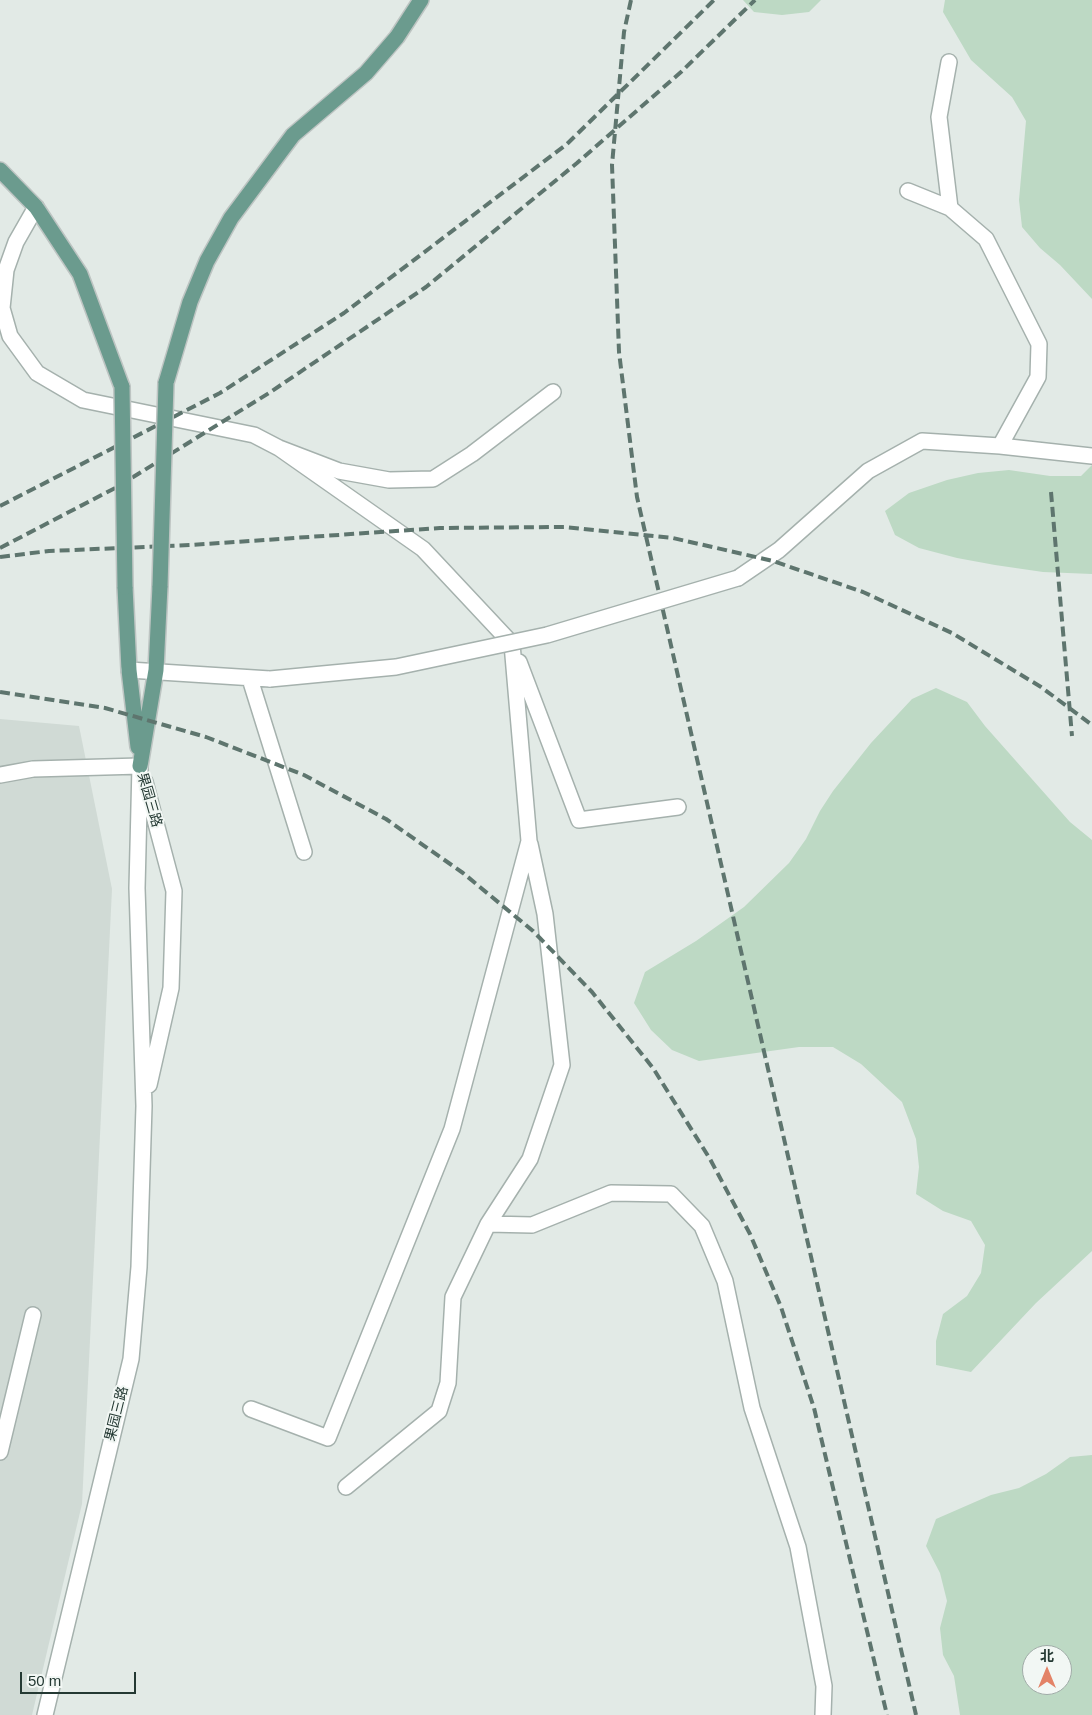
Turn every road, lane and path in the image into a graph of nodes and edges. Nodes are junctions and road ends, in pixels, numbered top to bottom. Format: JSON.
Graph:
{"nodes":[{"id":1,"x":421,"y":0,"type":"edge"},
{"id":2,"x":949,"y":62,"type":"dead end"},
{"id":3,"x":0,"y":170,"type":"edge"},
{"id":4,"x":908,"y":191,"type":"dead end"},
{"id":5,"x":36,"y":207,"type":"junction"},
{"id":6,"x":950,"y":208,"type":"junction"},
{"id":7,"x":553,"y":392,"type":"dead end"},
{"id":8,"x":1000,"y":446,"type":"junction"},
{"id":9,"x":279,"y":448,"type":"junction"},
{"id":10,"x":1092,"y":456,"type":"edge"},
{"id":11,"x":512,"y":644,"type":"junction"},
{"id":12,"x":130,"y":670,"type":"junction"},
{"id":13,"x":156,"y":670,"type":"junction"},
{"id":14,"x":250,"y":679,"type":"junction"},
{"id":15,"x":140,"y":766,"type":"junction"},
{"id":16,"x":0,"y":775,"type":"edge"},
{"id":17,"x":678,"y":807,"type":"dead end"},
{"id":18,"x":529,"y":840,"type":"junction"},
{"id":19,"x":304,"y":852,"type":"dead end"},
{"id":20,"x":144,"y":1106,"type":"junction"},
{"id":21,"x":488,"y":1224,"type":"junction"},
{"id":22,"x":33,"y":1315,"type":"dead end"},
{"id":23,"x":251,"y":1409,"type":"dead end"},
{"id":24,"x":0,"y":1452,"type":"edge"},
{"id":25,"x":346,"y":1487,"type":"dead end"},
{"id":26,"x":44,"y":1715,"type":"edge"},
{"id":27,"x":823,"y":1715,"type":"edge"}],
"edges":[{"from":1,"to":13,"type":"main road","bridge":true},
{"from":2,"to":6,"type":"street"},
{"from":3,"to":5,"type":"main road"},
{"from":4,"to":6,"type":"street"},
{"from":5,"to":9,"type":"street"},
{"from":5,"to":12,"type":"main road","bridge":true},
{"from":6,"to":8,"type":"street"},
{"from":7,"to":9,"type":"street"},
{"from":8,"to":10,"type":"street"},
{"from":8,"to":14,"type":"street","bridge":true},
{"from":9,"to":11,"type":"street"},
{"from":11,"to":17,"type":"street"},
{"from":11,"to":18,"type":"street"},
{"from":12,"to":13,"type":"street"},
{"from":12,"to":15,"type":"main road"},
{"from":13,"to":14,"type":"street"},
{"from":13,"to":15,"type":"main road"},
{"from":14,"to":19,"type":"street"},
{"from":15,"to":16,"type":"street"},
{"from":15,"to":20,"type":"street","name":"果园三路"},
{"from":15,"to":20,"type":"street","name":"果园三路"},
{"from":18,"to":21,"type":"street"},
{"from":18,"to":23,"type":"street"},
{"from":20,"to":26,"type":"street","name":"果园三路"},
{"from":21,"to":25,"type":"street"},
{"from":21,"to":27,"type":"street"},
{"from":22,"to":24,"type":"street"}]}
